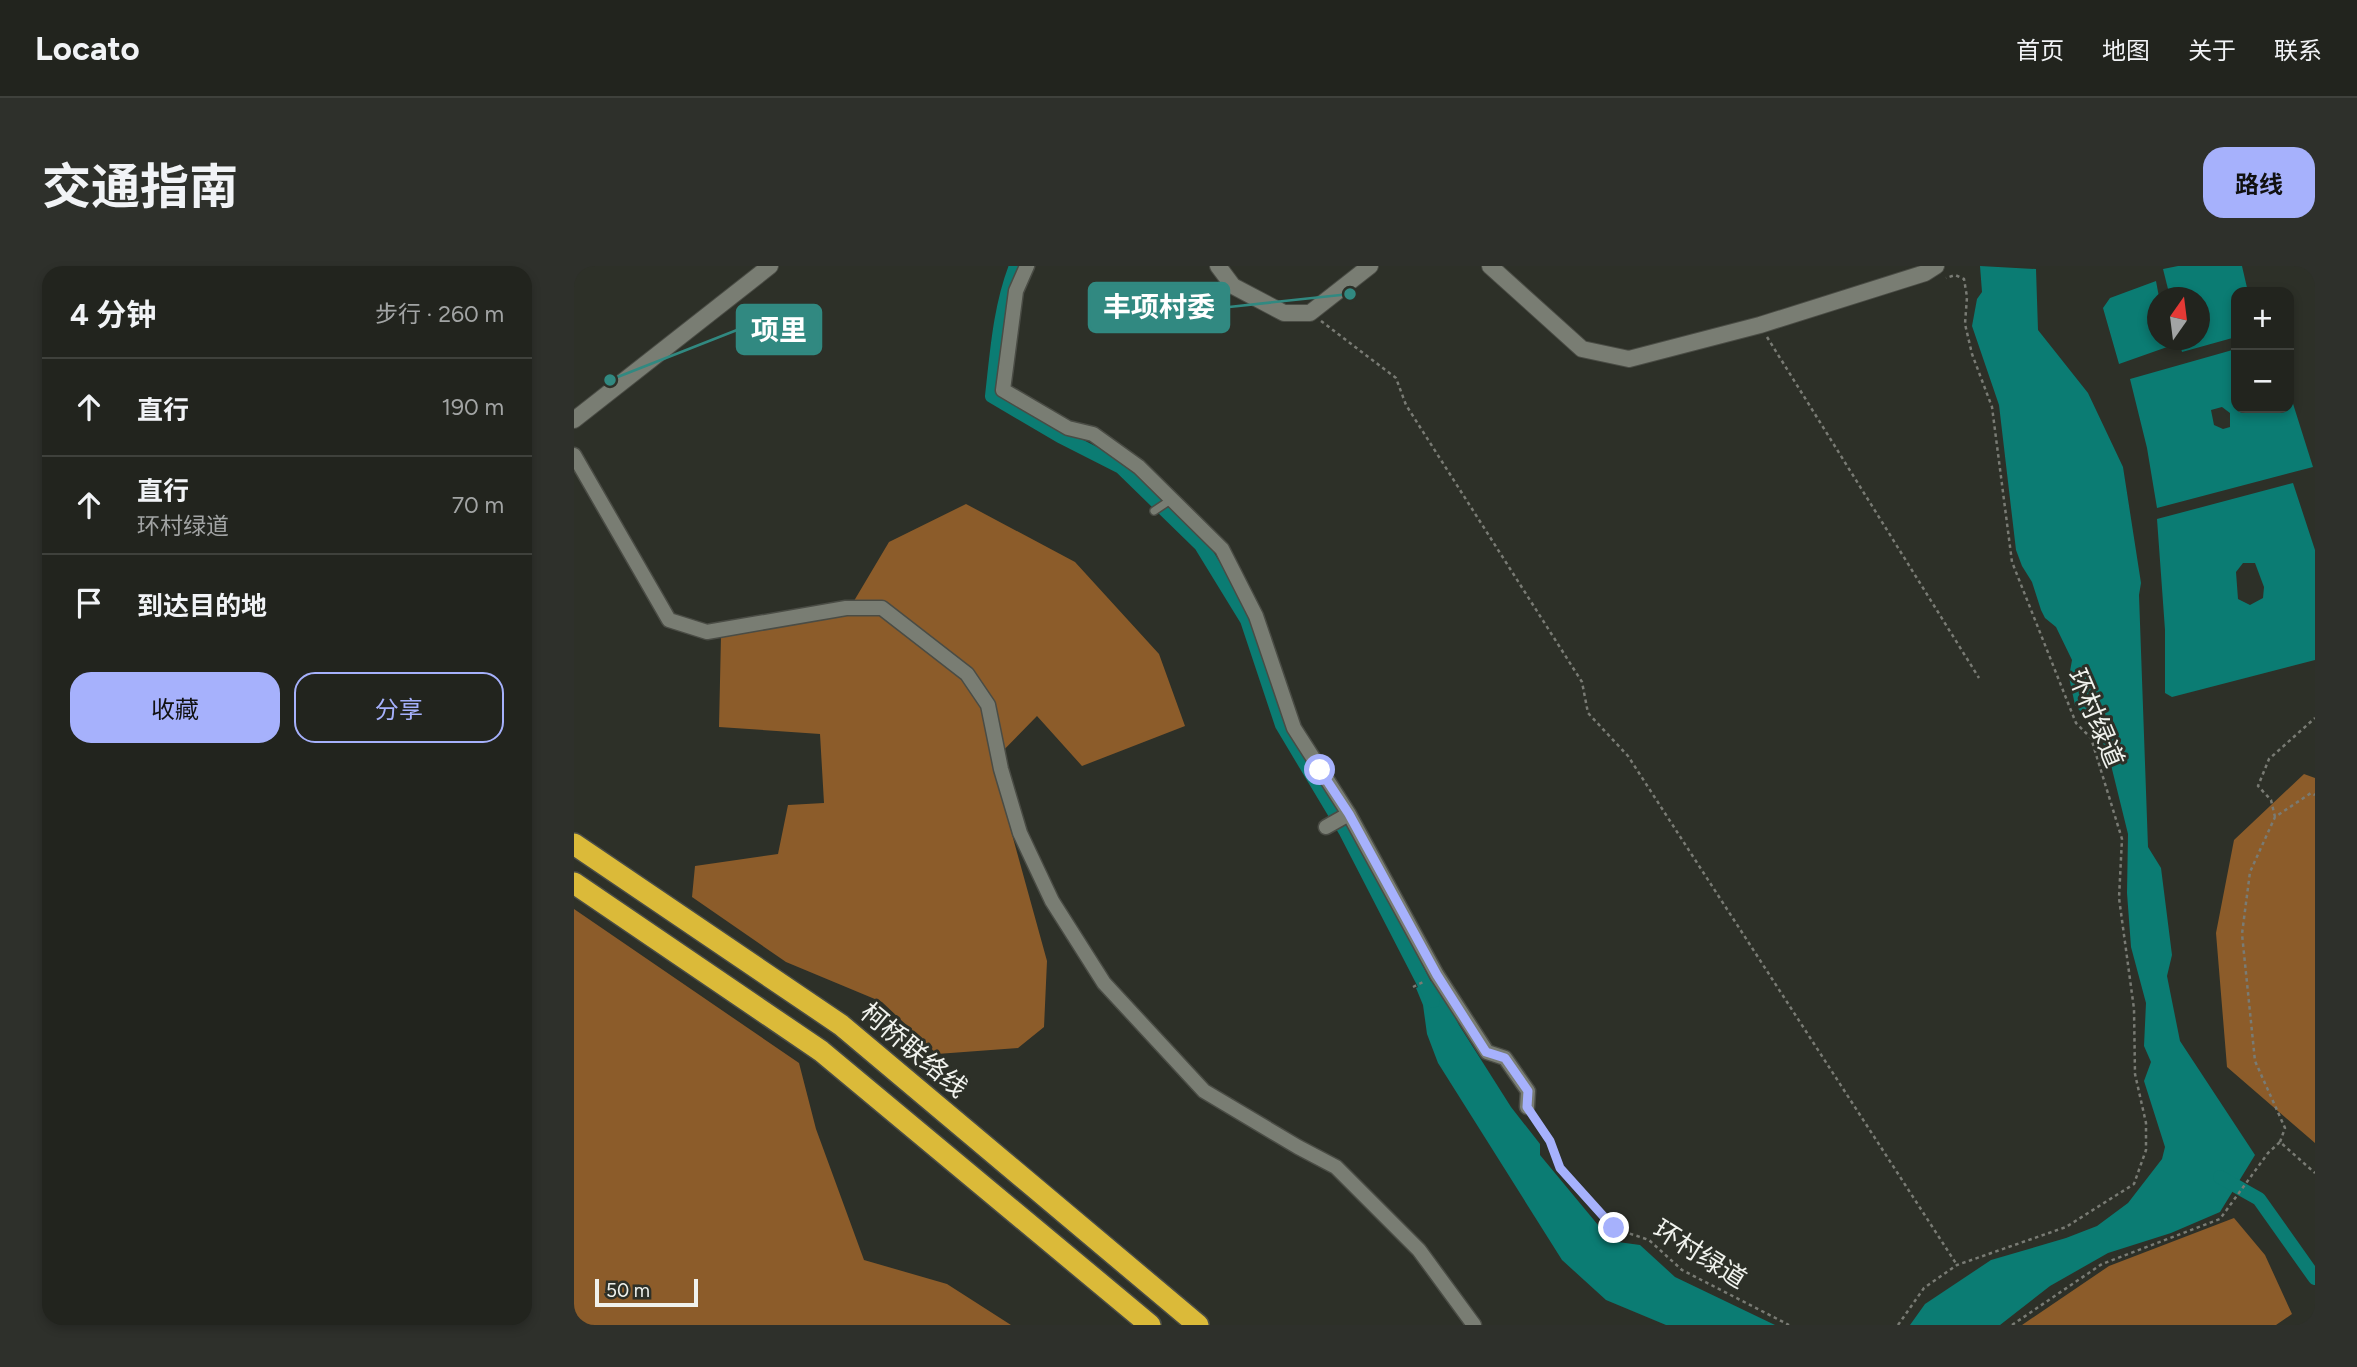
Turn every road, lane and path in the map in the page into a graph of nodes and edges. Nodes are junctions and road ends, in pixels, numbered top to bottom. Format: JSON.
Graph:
{"nodes":[{"id":1,"x":770,"y":266,"type":"edge"},
{"id":2,"x":1027,"y":266,"type":"edge"},
{"id":3,"x":1218,"y":266,"type":"edge"},
{"id":4,"x":1370,"y":266,"type":"edge"},
{"id":5,"x":1490,"y":266,"type":"edge"},
{"id":6,"x":1939,"y":273,"type":"edge"},
{"id":7,"x":1310,"y":313,"type":"junction"},
{"id":8,"x":1760,"y":325,"type":"junction"},
{"id":9,"x":574,"y":420,"type":"edge"},
{"id":10,"x":574,"y":455,"type":"edge"},
{"id":11,"x":1173,"y":499,"type":"junction"},
{"id":12,"x":1154,"y":511,"type":"dead end"},
{"id":13,"x":1979,"y":678,"type":"dead end"},
{"id":14,"x":2315,"y":718,"type":"edge"},
{"id":15,"x":2315,"y":796,"type":"edge"},
{"id":16,"x":2275,"y":817,"type":"junction"},
{"id":17,"x":574,"y":844,"type":"edge"},
{"id":18,"x":574,"y":883,"type":"edge"},
{"id":19,"x":1527,"y":1107,"type":"joint"},
{"id":20,"x":2280,"y":1142,"type":"junction"},
{"id":21,"x":2315,"y":1173,"type":"edge"},
{"id":22,"x":1957,"y":1265,"type":"junction"},
{"id":23,"x":1150,"y":1325,"type":"edge"},
{"id":24,"x":1198,"y":1325,"type":"edge"},
{"id":25,"x":1474,"y":1325,"type":"edge"},
{"id":26,"x":1789,"y":1325,"type":"edge"},
{"id":27,"x":1898,"y":1325,"type":"edge"},
{"id":28,"x":2012,"y":1325,"type":"edge"}],
"edges":[{"from":1,"to":9,"type":"street"},
{"from":2,"to":11,"type":"street"},
{"from":3,"to":7,"type":"street"},
{"from":4,"to":7,"type":"street"},
{"from":5,"to":8,"type":"street"},
{"from":6,"to":8,"type":"street"},
{"from":6,"to":22,"type":"path","name":"环村绿道"},
{"from":7,"to":22,"type":"path"},
{"from":8,"to":13,"type":"path"},
{"from":10,"to":25,"type":"street"},
{"from":11,"to":12,"type":"lane"},
{"from":11,"to":19,"type":"street"},
{"from":14,"to":16,"type":"path"},
{"from":15,"to":16,"type":"path"},
{"from":16,"to":20,"type":"path"},
{"from":17,"to":24,"type":"highway","name":"柯桥联络线"},
{"from":18,"to":23,"type":"highway"},
{"from":19,"to":26,"type":"path","name":"环村绿道"},
{"from":20,"to":21,"type":"path"},
{"from":20,"to":28,"type":"path"},
{"from":22,"to":27,"type":"path","name":"环村绿道"}]}
